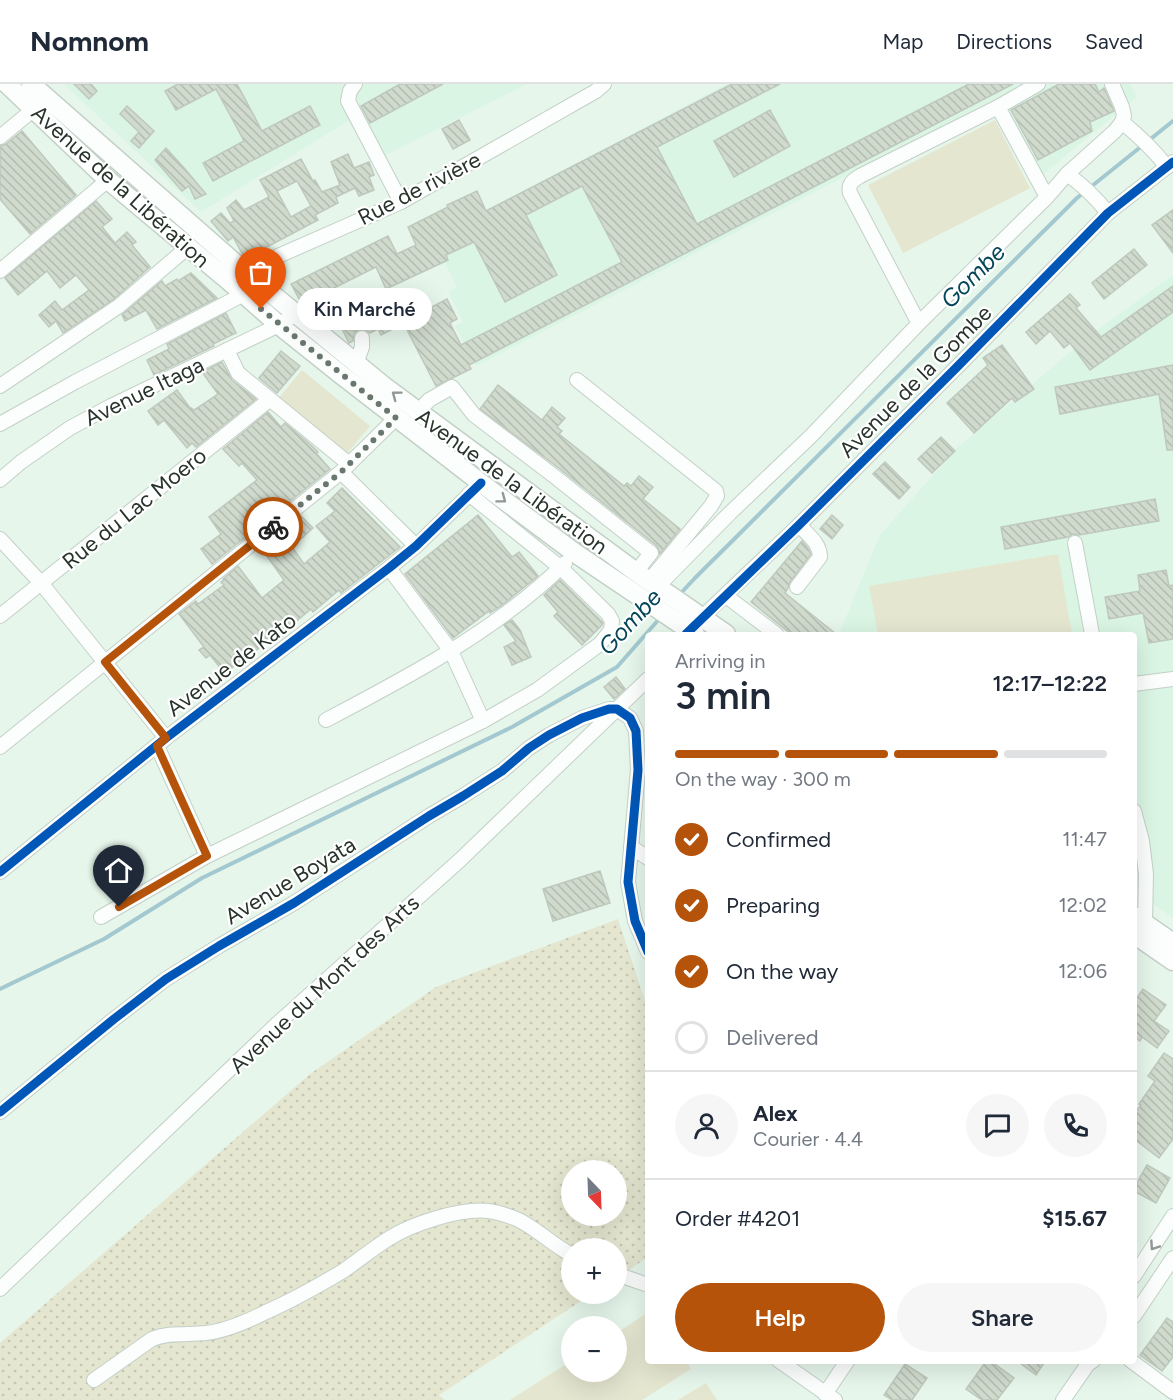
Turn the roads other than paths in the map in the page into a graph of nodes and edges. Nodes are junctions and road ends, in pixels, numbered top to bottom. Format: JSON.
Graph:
{"nodes":[{"id":1,"x":7,"y":84,"type":"edge"},
{"id":2,"x":355,"y":84,"type":"edge"},
{"id":3,"x":604,"y":84,"type":"edge"},
{"id":4,"x":1038,"y":84,"type":"edge"},
{"id":5,"x":1112,"y":84,"type":"edge"},
{"id":6,"x":36,"y":96,"type":"edge"},
{"id":7,"x":998,"y":107,"type":"junction"},
{"id":8,"x":1122,"y":122,"type":"junction"},
{"id":9,"x":0,"y":137,"type":"edge"},
{"id":10,"x":1170,"y":165,"type":"edge"},
{"id":11,"x":1073,"y":178,"type":"junction"},
{"id":12,"x":108,"y":180,"type":"junction"},
{"id":13,"x":1047,"y":197,"type":"junction"},
{"id":14,"x":401,"y":202,"type":"junction"},
{"id":15,"x":1108,"y":213,"type":"junction"},
{"id":16,"x":188,"y":248,"type":"junction"},
{"id":17,"x":0,"y":271,"type":"edge"},
{"id":18,"x":237,"y":276,"type":"junction"},
{"id":19,"x":244,"y":294,"type":"junction"},
{"id":20,"x":302,"y":320,"type":"junction"},
{"id":21,"x":922,"y":320,"type":"junction"},
{"id":22,"x":354,"y":322,"type":"dead end"},
{"id":23,"x":279,"y":325,"type":"junction"},
{"id":24,"x":362,"y":338,"type":"dead end"},
{"id":25,"x":227,"y":350,"type":"junction"},
{"id":26,"x":356,"y":364,"type":"junction"},
{"id":27,"x":577,"y":380,"type":"dead end"},
{"id":28,"x":0,"y":386,"type":"edge"},
{"id":29,"x":269,"y":400,"type":"junction"},
{"id":30,"x":418,"y":412,"type":"junction"},
{"id":31,"x":396,"y":418,"type":"junction"},
{"id":32,"x":0,"y":424,"type":"edge"},
{"id":33,"x":345,"y":468,"type":"junction"},
{"id":34,"x":0,"y":480,"type":"edge"},
{"id":35,"x":475,"y":489,"type":"junction"},
{"id":36,"x":799,"y":525,"type":"junction"},
{"id":37,"x":0,"y":539,"type":"edge"},
{"id":38,"x":1075,"y":543,"type":"dead end"},
{"id":39,"x":416,"y":546,"type":"junction"},
{"id":40,"x":575,"y":553,"type":"junction"},
{"id":41,"x":389,"y":568,"type":"junction"},
{"id":42,"x":561,"y":568,"type":"junction"},
{"id":43,"x":40,"y":583,"type":"junction"},
{"id":44,"x":650,"y":587,"type":"junction"},
{"id":45,"x":797,"y":587,"type":"dead end"},
{"id":46,"x":726,"y":596,"type":"junction"},
{"id":47,"x":0,"y":616,"type":"edge"},
{"id":48,"x":689,"y":625,"type":"edge"},
{"id":49,"x":718,"y":632,"type":"edge"},
{"id":50,"x":773,"y":632,"type":"edge"},
{"id":51,"x":1092,"y":632,"type":"edge"},
{"id":52,"x":451,"y":651,"type":"junction"},
{"id":53,"x":105,"y":662,"type":"junction"},
{"id":54,"x":1173,"y":679,"type":"edge"},
{"id":55,"x":645,"y":682,"type":"edge"},
{"id":56,"x":1137,"y":684,"type":"edge"},
{"id":57,"x":617,"y":709,"type":"junction"},
{"id":58,"x":326,"y":720,"type":"dead end"},
{"id":59,"x":483,"y":722,"type":"junction"},
{"id":60,"x":162,"y":742,"type":"junction"},
{"id":61,"x":0,"y":747,"type":"edge"},
{"id":62,"x":1137,"y":822,"type":"edge"},
{"id":63,"x":631,"y":847,"type":"junction"},
{"id":64,"x":207,"y":856,"type":"junction"},
{"id":65,"x":645,"y":856,"type":"edge"},
{"id":66,"x":0,"y":872,"type":"edge"},
{"id":67,"x":101,"y":917,"type":"dead end"},
{"id":68,"x":1137,"y":930,"type":"edge"},
{"id":69,"x":1173,"y":943,"type":"edge"},
{"id":70,"x":645,"y":945,"type":"edge"},
{"id":71,"x":1173,"y":962,"type":"edge"},
{"id":72,"x":0,"y":1112,"type":"edge"},
{"id":73,"x":1173,"y":1216,"type":"edge"},
{"id":74,"x":561,"y":1250,"type":"edge"},
{"id":75,"x":1173,"y":1258,"type":"edge"},
{"id":76,"x":1137,"y":1271,"type":"edge"},
{"id":77,"x":627,"y":1277,"type":"edge"},
{"id":78,"x":645,"y":1283,"type":"edge"},
{"id":79,"x":0,"y":1289,"type":"edge"},
{"id":80,"x":1137,"y":1312,"type":"edge"},
{"id":81,"x":784,"y":1364,"type":"edge"},
{"id":82,"x":846,"y":1364,"type":"edge"},
{"id":83,"x":1089,"y":1364,"type":"edge"},
{"id":84,"x":1135,"y":1364,"type":"edge"},
{"id":85,"x":94,"y":1380,"type":"dead end"},
{"id":86,"x":1173,"y":1392,"type":"edge"},
{"id":87,"x":830,"y":1397,"type":"edge"},
{"id":88,"x":1063,"y":1400,"type":"edge"}],
"edges":[{"from":1,"to":6,"type":"main road","name":"Avenue de la Libération"},
{"from":2,"to":14,"type":"street"},
{"from":3,"to":14,"type":"street","name":"Rue de rivière"},
{"from":4,"to":7,"type":"street"},
{"from":5,"to":8,"type":"street"},
{"from":6,"to":9,"type":"street"},
{"from":6,"to":12,"type":"main road","name":"Avenue de la Libération"},
{"from":6,"to":18,"type":"main road","name":"Avenue de la Libération"},
{"from":7,"to":13,"type":"street"},
{"from":7,"to":21,"type":"street"},
{"from":8,"to":10,"type":"street"},
{"from":8,"to":11,"type":"street"},
{"from":10,"to":15,"type":"street","name":"Avenue de la Gombe"},
{"from":11,"to":13,"type":"street"},
{"from":11,"to":15,"type":"street"},
{"from":12,"to":16,"type":"main road","name":"Avenue de la Libération"},
{"from":12,"to":17,"type":"street"},
{"from":13,"to":21,"type":"street"},
{"from":14,"to":18,"type":"street","name":"Rue de rivière"},
{"from":15,"to":36,"type":"street","name":"Avenue de la Gombe"},
{"from":16,"to":18,"type":"main road","name":"Avenue de la Libération"},
{"from":16,"to":28,"type":"street"},
{"from":18,"to":19,"type":"main road","name":"Avenue de la Libération"},
{"from":18,"to":20,"type":"main road","name":"Avenue de la Libération"},
{"from":19,"to":23,"type":"main road","name":"Avenue de la Libération"},
{"from":19,"to":32,"type":"street"},
{"from":20,"to":22,"type":"street","name":"Avenue Itaga"},
{"from":20,"to":23,"type":"street","name":"Avenue Itaga"},
{"from":20,"to":26,"type":"main road","name":"Avenue de la Libération"},
{"from":21,"to":44,"type":"street"},
{"from":23,"to":25,"type":"street","name":"Avenue Itaga"},
{"from":23,"to":31,"type":"main road","name":"Avenue de la Libération"},
{"from":24,"to":26,"type":"street"},
{"from":25,"to":29,"type":"street"},
{"from":25,"to":34,"type":"street","name":"Avenue Itaga"},
{"from":30,"to":26,"type":"main road","name":"Avenue de la Libération","one_way":true},
{"from":27,"to":44,"type":"street"},
{"from":29,"to":33,"type":"street"},
{"from":29,"to":43,"type":"street","name":"Rue du Lac Moero"},
{"from":30,"to":44,"type":"main road","name":"Avenue de la Libération"},
{"from":30,"to":44,"type":"street"},
{"from":31,"to":33,"type":"street"},
{"from":31,"to":35,"type":"main road","name":"Avenue de la Libération"},
{"from":33,"to":39,"type":"street"},
{"from":33,"to":53,"type":"street"},
{"from":35,"to":39,"type":"street","name":"Avenue de Kato"},
{"from":35,"to":40,"type":"main road","name":"Avenue de la Libération","one_way":true},
{"from":35,"to":42,"type":"street"},
{"from":36,"to":45,"type":"street"},
{"from":36,"to":46,"type":"street","name":"Avenue de la Gombe"},
{"from":37,"to":43,"type":"street"},
{"from":38,"to":51,"type":"street"},
{"from":39,"to":41,"type":"street","name":"Avenue de Kato"},
{"from":40,"to":42,"type":"street"},
{"from":40,"to":44,"type":"main road","name":"Avenue de la Libération"},
{"from":41,"to":52,"type":"street"},
{"from":41,"to":60,"type":"street","name":"Avenue de Kato"},
{"from":42,"to":52,"type":"street"},
{"from":42,"to":59,"type":"street"},
{"from":43,"to":47,"type":"street","name":"Rue du Lac Moero"},
{"from":43,"to":53,"type":"street"},
{"from":44,"to":48,"type":"main road","name":"Avenue de la Libération"},
{"from":46,"to":48,"type":"street","name":"Avenue de la Gombe"},
{"from":46,"to":50,"type":"street"},
{"from":48,"to":49,"type":"main road","name":"Avenue de la Libération"},
{"from":52,"to":58,"type":"street"},
{"from":52,"to":59,"type":"street"},
{"from":53,"to":60,"type":"street"},
{"from":53,"to":61,"type":"street"},
{"from":54,"to":56,"type":"street"},
{"from":55,"to":57,"type":"street","name":"Avenue du Mont des Arts"},
{"from":57,"to":63,"type":"street"},
{"from":57,"to":72,"type":"street","name":"Avenue Boyata"},
{"from":57,"to":79,"type":"street","name":"Avenue du Mont des Arts"},
{"from":59,"to":64,"type":"street"},
{"from":60,"to":64,"type":"street"},
{"from":60,"to":66,"type":"street","name":"Avenue de Kato"},
{"from":62,"to":68,"type":"street"},
{"from":63,"to":65,"type":"street"},
{"from":63,"to":70,"type":"street"},
{"from":64,"to":67,"type":"street"},
{"from":68,"to":69,"type":"main road"},
{"from":68,"to":71,"type":"main road"},
{"from":73,"to":76,"type":"street","one_way":true},
{"from":74,"to":85,"type":"street"},
{"from":75,"to":80,"type":"street"},
{"from":77,"to":78,"type":"street"},
{"from":81,"to":87,"type":"street"},
{"from":82,"to":87,"type":"street"},
{"from":83,"to":88,"type":"street"},
{"from":84,"to":86,"type":"street"}]}
